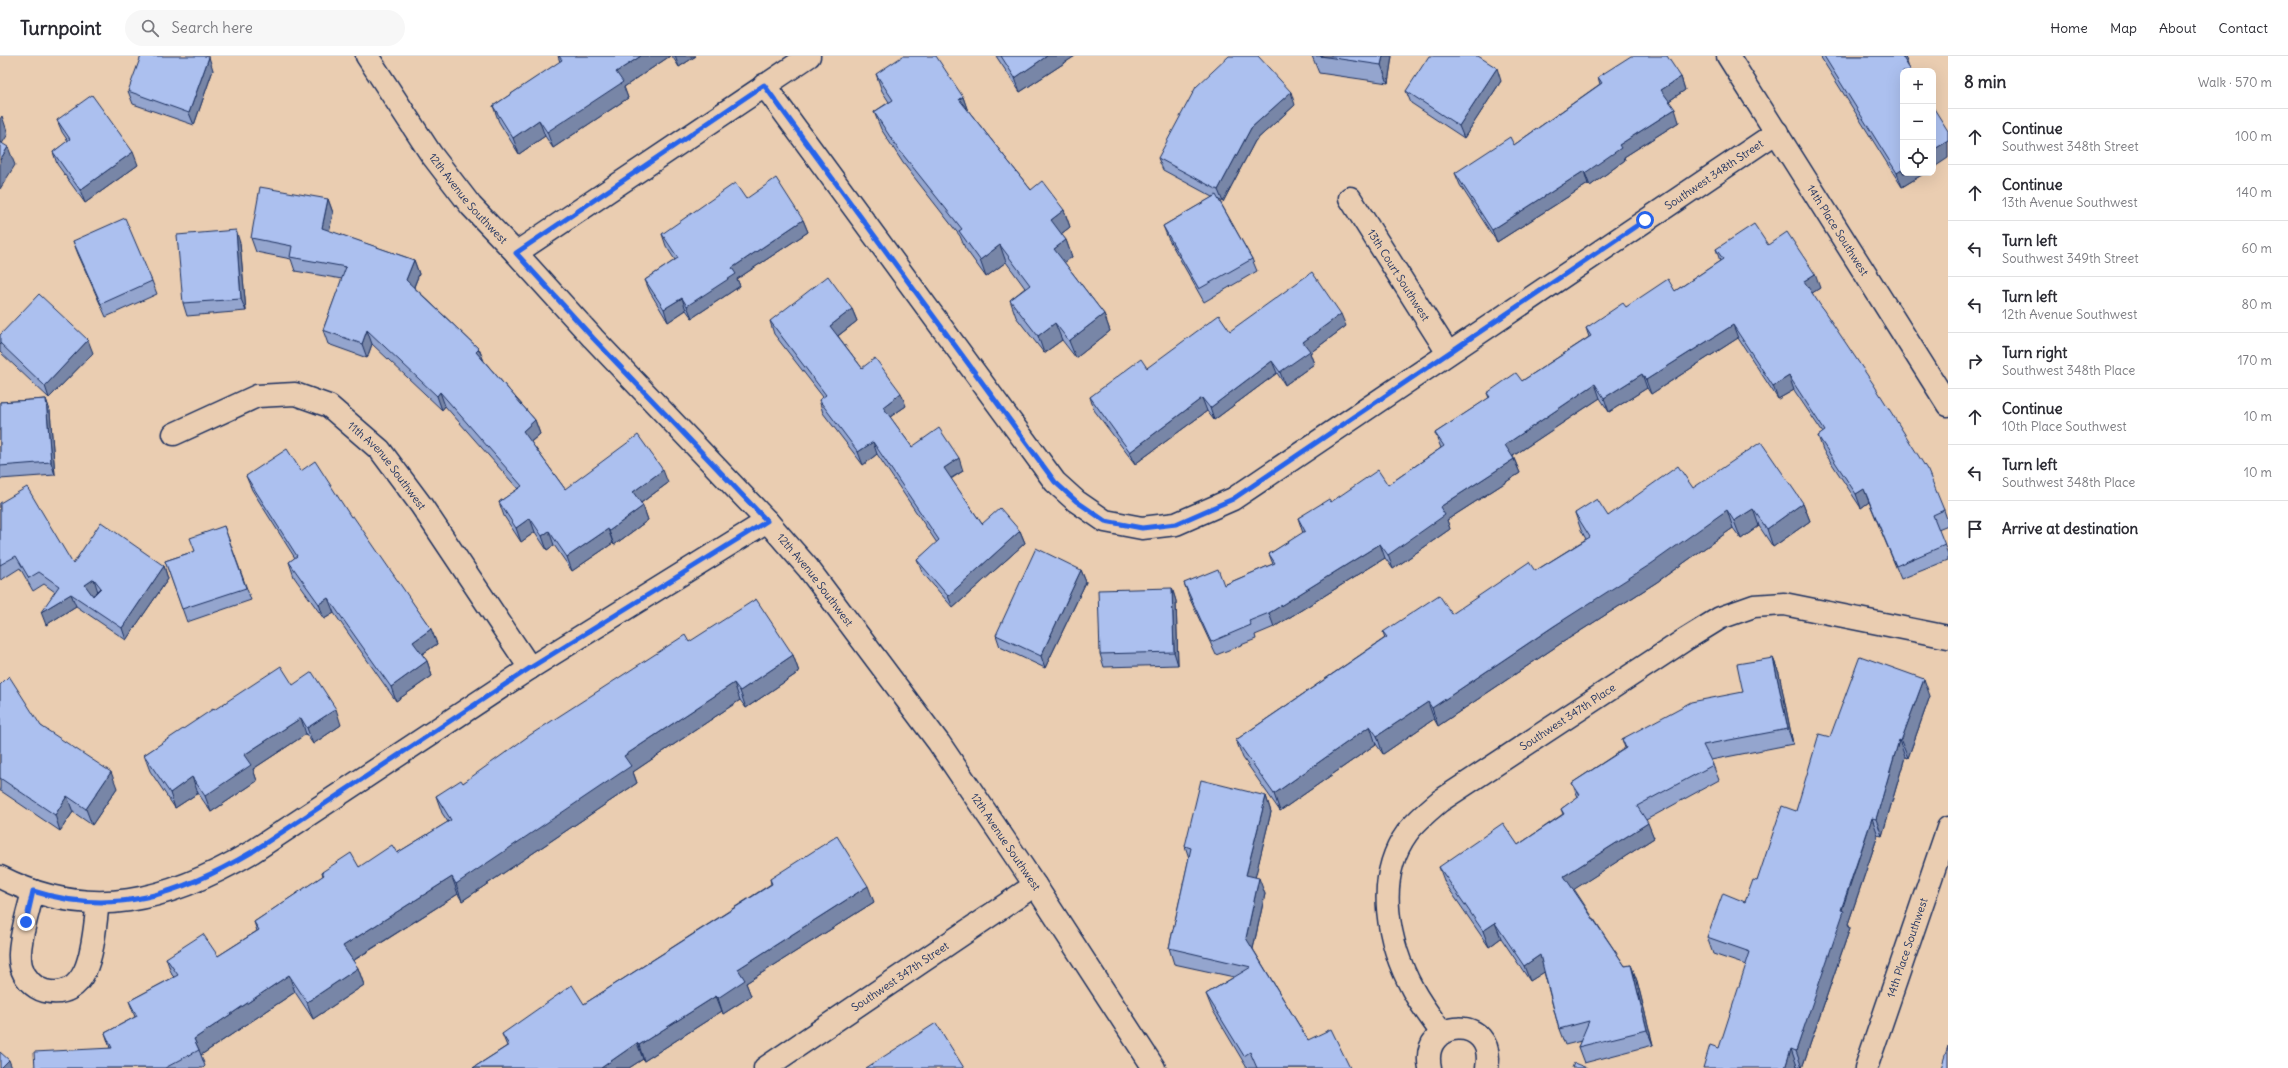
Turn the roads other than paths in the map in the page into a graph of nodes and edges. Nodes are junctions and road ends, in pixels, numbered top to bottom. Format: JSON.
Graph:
{"nodes":[{"id":1,"x":367,"y":56,"type":"edge"},
{"id":2,"x":809,"y":56,"type":"edge"},
{"id":3,"x":1728,"y":56,"type":"edge"},
{"id":4,"x":764,"y":85,"type":"junction"},
{"id":5,"x":1777,"y":132,"type":"junction"},
{"id":6,"x":1350,"y":198,"type":"dead end"},
{"id":7,"x":516,"y":253,"type":"junction"},
{"id":8,"x":1448,"y":352,"type":"junction"},
{"id":9,"x":1948,"y":405,"type":"edge"},
{"id":10,"x":174,"y":434,"type":"dead end"},
{"id":11,"x":767,"y":521,"type":"junction"},
{"id":12,"x":1948,"y":637,"type":"edge"},
{"id":13,"x":530,"y":668,"type":"junction"},
{"id":14,"x":1948,"y":828,"type":"edge"},
{"id":15,"x":0,"y":877,"type":"edge"},
{"id":16,"x":1035,"y":885,"type":"junction"},
{"id":17,"x":33,"y":891,"type":"junction"},
{"id":18,"x":98,"y":902,"type":"junction"},
{"id":19,"x":1442,"y":1033,"type":"junction"},
{"id":20,"x":765,"y":1068,"type":"edge"},
{"id":21,"x":1154,"y":1068,"type":"edge"},
{"id":22,"x":1430,"y":1068,"type":"edge"},
{"id":23,"x":1487,"y":1068,"type":"edge"},
{"id":24,"x":1866,"y":1068,"type":"edge"}],
"edges":[{"from":1,"to":7,"type":"street","name":"12th Avenue Southwest"},
{"from":2,"to":4,"type":"street"},
{"from":3,"to":5,"type":"street","name":"14th Place Southwest"},
{"from":4,"to":7,"type":"street"},
{"from":4,"to":8,"type":"street","name":"Southwest 348th Street"},
{"from":5,"to":8,"type":"street","name":"Southwest 348th Street"},
{"from":5,"to":9,"type":"street","name":"14th Place Southwest"},
{"from":6,"to":8,"type":"street","name":"13th Court Southwest"},
{"from":7,"to":11,"type":"street","name":"12th Avenue Southwest"},
{"from":10,"to":13,"type":"street","name":"11th Avenue Southwest"},
{"from":11,"to":13,"type":"street"},
{"from":11,"to":16,"type":"street","name":"12th Avenue Southwest"},
{"from":12,"to":19,"type":"street","name":"Southwest 347th Place"},
{"from":13,"to":18,"type":"street"},
{"from":14,"to":24,"type":"street","name":"14th Place Southwest"},
{"from":15,"to":17,"type":"street"},
{"from":16,"to":20,"type":"street","name":"Southwest 347th Street"},
{"from":16,"to":21,"type":"street","name":"12th Avenue Southwest"},
{"from":17,"to":18,"type":"street"},
{"from":17,"to":18,"type":"street"},
{"from":19,"to":22,"type":"street"},
{"from":19,"to":23,"type":"street"}]}
